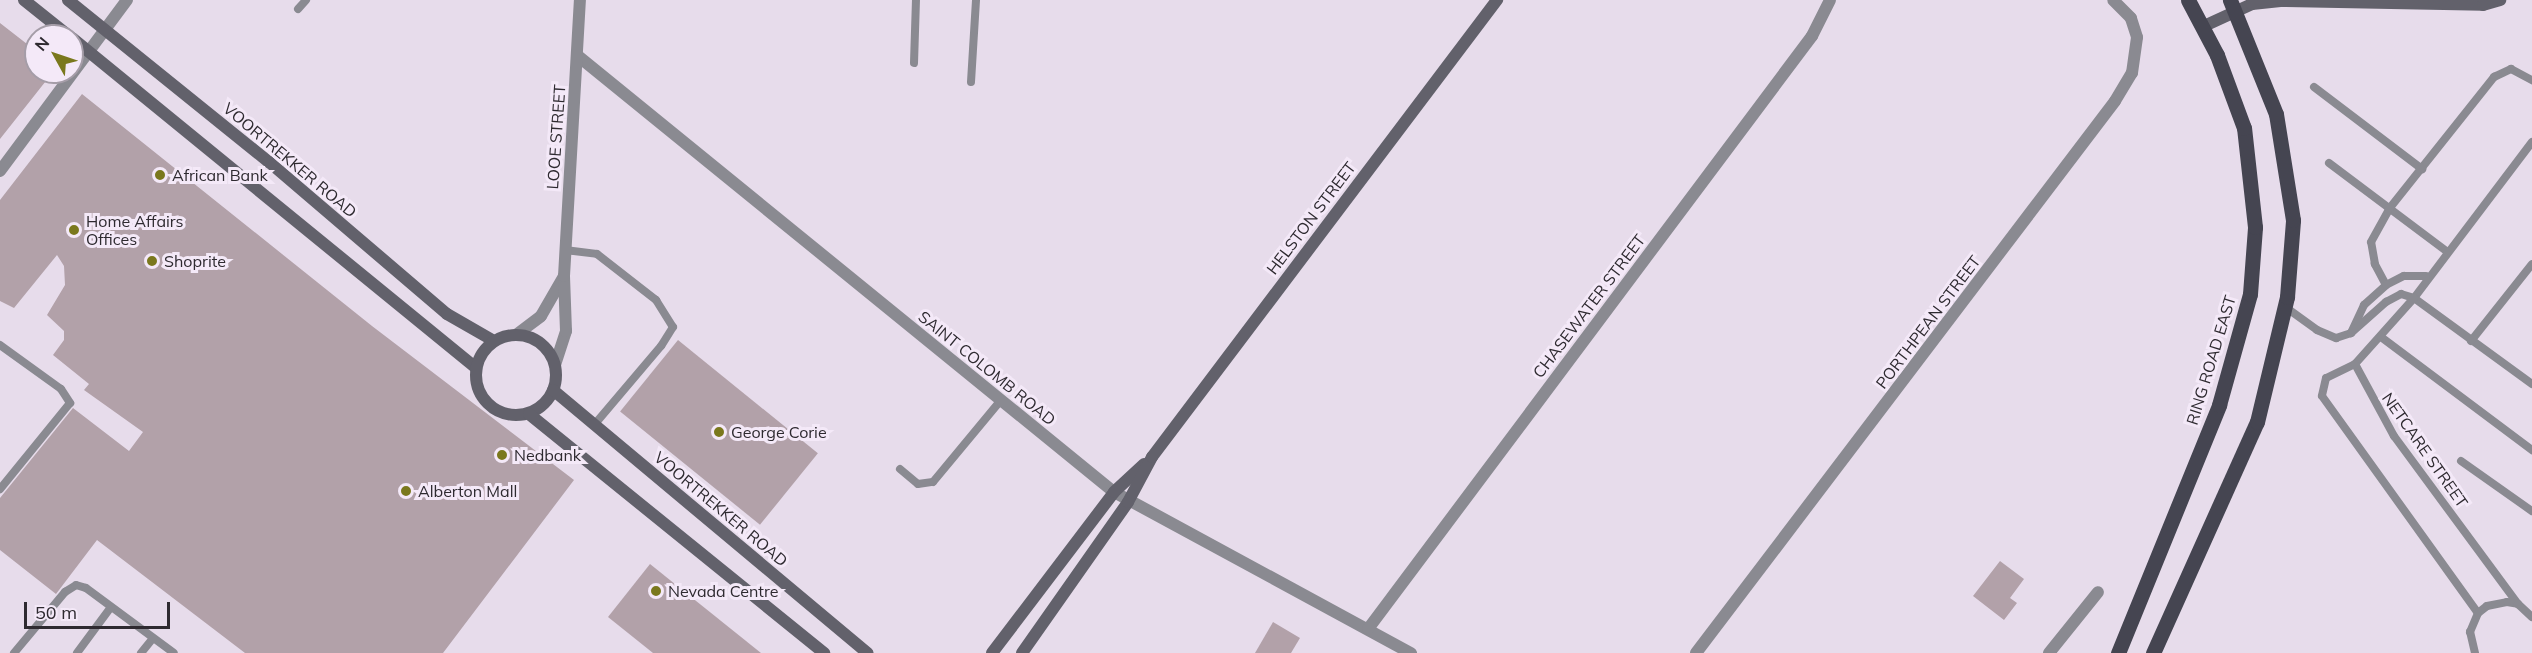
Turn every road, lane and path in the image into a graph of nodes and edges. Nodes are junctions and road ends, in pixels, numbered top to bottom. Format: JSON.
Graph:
{"nodes":[{"id":1,"x":24,"y":0,"type":"edge"},
{"id":2,"x":68,"y":0,"type":"edge"},
{"id":3,"x":127,"y":0,"type":"edge"},
{"id":4,"x":306,"y":0,"type":"edge"},
{"id":5,"x":580,"y":0,"type":"edge"},
{"id":6,"x":916,"y":0,"type":"edge"},
{"id":7,"x":976,"y":0,"type":"edge"},
{"id":8,"x":1497,"y":0,"type":"edge"},
{"id":9,"x":1830,"y":0,"type":"edge"},
{"id":10,"x":2113,"y":0,"type":"edge"},
{"id":11,"x":2188,"y":0,"type":"edge"},
{"id":12,"x":2388,"y":0,"type":"edge"},
{"id":13,"x":2500,"y":0,"type":"edge"},
{"id":14,"x":2234,"y":5,"type":"edge"},
{"id":15,"x":298,"y":9,"type":"dead end"},
{"id":16,"x":54,"y":24,"type":"edge"},
{"id":17,"x":2202,"y":27,"type":"junction"},
{"id":18,"x":106,"y":31,"type":"junction"},
{"id":19,"x":84,"y":47,"type":"edge"},
{"id":20,"x":91,"y":53,"type":"junction"},
{"id":21,"x":578,"y":56,"type":"junction"},
{"id":22,"x":914,"y":63,"type":"dead end"},
{"id":23,"x":2532,"y":80,"type":"edge"},
{"id":24,"x":971,"y":82,"type":"dead end"},
{"id":25,"x":2314,"y":87,"type":"dead end"},
{"id":26,"x":2531,"y":146,"type":"edge"},
{"id":27,"x":2329,"y":163,"type":"dead end"},
{"id":28,"x":2422,"y":169,"type":"junction"},
{"id":29,"x":0,"y":171,"type":"edge"},
{"id":30,"x":2389,"y":209,"type":"junction"},
{"id":31,"x":565,"y":250,"type":"junction"},
{"id":32,"x":2446,"y":251,"type":"junction"},
{"id":33,"x":2532,"y":264,"type":"edge"},
{"id":34,"x":564,"y":276,"type":"junction"},
{"id":35,"x":2426,"y":276,"type":"junction"},
{"id":36,"x":2386,"y":285,"type":"junction"},
{"id":37,"x":2414,"y":297,"type":"junction"},
{"id":38,"x":2284,"y":306,"type":"junction"},
{"id":39,"x":2351,"y":333,"type":"junction"},
{"id":40,"x":516,"y":335,"type":"junction"},
{"id":41,"x":2381,"y":337,"type":"junction"},
{"id":42,"x":494,"y":341,"type":"junction"},
{"id":43,"x":2471,"y":341,"type":"junction"},
{"id":44,"x":0,"y":345,"type":"edge"},
{"id":45,"x":2355,"y":364,"type":"junction"},
{"id":46,"x":555,"y":365,"type":"junction"},
{"id":47,"x":476,"y":368,"type":"junction"},
{"id":48,"x":2532,"y":384,"type":"edge"},
{"id":49,"x":553,"y":390,"type":"junction"},
{"id":50,"x":1001,"y":400,"type":"junction"},
{"id":51,"x":529,"y":414,"type":"junction"},
{"id":52,"x":594,"y":425,"type":"junction"},
{"id":53,"x":2532,"y":450,"type":"edge"},
{"id":54,"x":1152,"y":457,"type":"junction"},
{"id":55,"x":2461,"y":461,"type":"dead end"},
{"id":56,"x":900,"y":469,"type":"dead end"},
{"id":57,"x":0,"y":489,"type":"edge"},
{"id":58,"x":1114,"y":492,"type":"junction"},
{"id":59,"x":1128,"y":502,"type":"junction"},
{"id":60,"x":2532,"y":511,"type":"edge"},
{"id":61,"x":2098,"y":592,"type":"dead end"},
{"id":62,"x":2518,"y":604,"type":"junction"},
{"id":63,"x":111,"y":607,"type":"junction"},
{"id":64,"x":2478,"y":613,"type":"junction"},
{"id":65,"x":2532,"y":617,"type":"edge"},
{"id":66,"x":1368,"y":629,"type":"junction"},
{"id":67,"x":153,"y":638,"type":"junction"},
{"id":68,"x":2470,"y":642,"type":"junction"},
{"id":69,"x":14,"y":653,"type":"edge"},
{"id":70,"x":77,"y":653,"type":"edge"},
{"id":71,"x":141,"y":653,"type":"edge"},
{"id":72,"x":174,"y":653,"type":"edge"},
{"id":73,"x":824,"y":653,"type":"edge"},
{"id":74,"x":868,"y":653,"type":"edge"},
{"id":75,"x":992,"y":653,"type":"edge"},
{"id":76,"x":1022,"y":653,"type":"edge"},
{"id":77,"x":1411,"y":653,"type":"edge"},
{"id":78,"x":1696,"y":653,"type":"edge"},
{"id":79,"x":2049,"y":653,"type":"edge"},
{"id":80,"x":2118,"y":653,"type":"edge"},
{"id":81,"x":2153,"y":653,"type":"edge"},
{"id":82,"x":2467,"y":653,"type":"edge"},
{"id":83,"x":2475,"y":653,"type":"edge"}],
"edges":[{"from":1,"to":16,"type":"main road"},
{"from":2,"to":18,"type":"main road","name":"VOORTREKKER ROAD"},
{"from":3,"to":18,"type":"street"},
{"from":4,"to":15,"type":"lane"},
{"from":5,"to":21,"type":"street","name":"LOOE STREET"},
{"from":6,"to":22,"type":"lane"},
{"from":7,"to":24,"type":"lane"},
{"from":8,"to":54,"type":"main road","name":"HELSTON STREET"},
{"from":9,"to":66,"type":"street","name":"CHASEWATER STREET"},
{"from":10,"to":78,"type":"street","name":"PORTHPEAN STREET"},
{"from":11,"to":17,"type":"main road","name":"RING ROAD EAST"},
{"from":12,"to":13,"type":"main road"},
{"from":12,"to":14,"type":"main road"},
{"from":14,"to":17,"type":"main road"},
{"from":14,"to":38,"type":"main road"},
{"from":17,"to":80,"type":"main road","name":"RING ROAD EAST"},
{"from":18,"to":20,"type":"street"},
{"from":18,"to":42,"type":"main road","name":"VOORTREKKER ROAD"},
{"from":19,"to":20,"type":"main road"},
{"from":20,"to":29,"type":"street"},
{"from":20,"to":47,"type":"main road"},
{"from":21,"to":31,"type":"street","name":"LOOE STREET"},
{"from":21,"to":50,"type":"street","name":"SAINT COLOMB ROAD"},
{"from":23,"to":28,"type":"lane"},
{"from":25,"to":28,"type":"lane"},
{"from":26,"to":32,"type":"lane"},
{"from":27,"to":30,"type":"lane"},
{"from":28,"to":30,"type":"lane"},
{"from":30,"to":32,"type":"lane"},
{"from":30,"to":36,"type":"lane"},
{"from":31,"to":34,"type":"street","name":"LOOE STREET"},
{"from":31,"to":52,"type":"lane"},
{"from":32,"to":35,"type":"lane"},
{"from":33,"to":43,"type":"lane"},
{"from":34,"to":40,"type":"street","name":"LOOE STREET"},
{"from":34,"to":46,"type":"street","name":"LOOE STREET"},
{"from":35,"to":36,"type":"lane"},
{"from":35,"to":37,"type":"lane"},
{"from":36,"to":39,"type":"lane"},
{"from":37,"to":39,"type":"lane"},
{"from":37,"to":41,"type":"lane"},
{"from":37,"to":43,"type":"lane"},
{"from":38,"to":39,"type":"lane"},
{"from":38,"to":81,"type":"main road"},
{"from":40,"to":42,"type":"main road"},
{"from":40,"to":46,"type":"main road"},
{"from":41,"to":45,"type":"lane"},
{"from":41,"to":53,"type":"lane"},
{"from":42,"to":47,"type":"main road"},
{"from":43,"to":48,"type":"lane"},
{"from":44,"to":57,"type":"lane"},
{"from":45,"to":62,"type":"lane","name":"NETCARE STREET"},
{"from":45,"to":64,"type":"lane"},
{"from":46,"to":49,"type":"main road"},
{"from":47,"to":51,"type":"main road"},
{"from":49,"to":51,"type":"main road"},
{"from":49,"to":52,"type":"main road","name":"VOORTREKKER ROAD"},
{"from":50,"to":56,"type":"lane"},
{"from":50,"to":58,"type":"street","name":"SAINT COLOMB ROAD"},
{"from":51,"to":73,"type":"main road"},
{"from":52,"to":74,"type":"main road","name":"VOORTREKKER ROAD"},
{"from":54,"to":58,"type":"main road","name":"HELSTON STREET"},
{"from":54,"to":59,"type":"main road","name":"HELSTON STREET"},
{"from":55,"to":60,"type":"lane"},
{"from":58,"to":59,"type":"street","name":"SAINT COLOMB ROAD"},
{"from":58,"to":75,"type":"main road","name":"HELSTON STREET"},
{"from":59,"to":66,"type":"street","name":"SAINT COLOMB ROAD"},
{"from":59,"to":76,"type":"main road","name":"HELSTON STREET"},
{"from":61,"to":79,"type":"street"},
{"from":62,"to":64,"type":"lane"},
{"from":62,"to":65,"type":"lane","name":"NETCARE STREET"},
{"from":63,"to":67,"type":"lane"},
{"from":63,"to":69,"type":"lane"},
{"from":63,"to":70,"type":"lane"},
{"from":64,"to":68,"type":"lane"},
{"from":66,"to":77,"type":"street","name":"SAINT COLOMB ROAD"},
{"from":67,"to":71,"type":"lane"},
{"from":67,"to":72,"type":"lane"},
{"from":68,"to":82,"type":"lane"},
{"from":68,"to":83,"type":"lane"}]}
